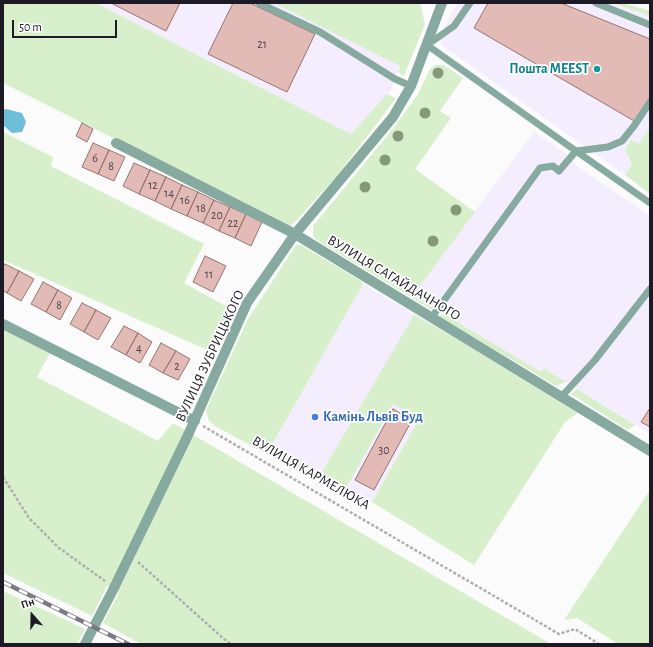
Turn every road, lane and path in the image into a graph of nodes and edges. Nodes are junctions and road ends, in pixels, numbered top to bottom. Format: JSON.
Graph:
{"nodes":[{"id":1,"x":259,"y":3,"type":"edge"},
{"id":2,"x":442,"y":3,"type":"edge"},
{"id":3,"x":470,"y":3,"type":"edge"},
{"id":4,"x":596,"y":3,"type":"edge"},
{"id":5,"x":650,"y":25,"type":"edge"},
{"id":6,"x":427,"y":45,"type":"junction"},
{"id":7,"x":411,"y":86,"type":"junction"},
{"id":8,"x":650,"y":102,"type":"edge"},
{"id":9,"x":116,"y":143,"type":"dead end"},
{"id":10,"x":576,"y":151,"type":"junction"},
{"id":11,"x":650,"y":203,"type":"edge"},
{"id":12,"x":295,"y":234,"type":"junction"},
{"id":13,"x":650,"y":289,"type":"edge"},
{"id":14,"x":432,"y":317,"type":"junction"},
{"id":15,"x":3,"y":324,"type":"edge"},
{"id":16,"x":562,"y":396,"type":"junction"},
{"id":17,"x":195,"y":421,"type":"junction"},
{"id":18,"x":650,"y":451,"type":"edge"},
{"id":19,"x":3,"y":477,"type":"edge"},
{"id":20,"x":130,"y":555,"type":"junction"},
{"id":21,"x":113,"y":590,"type":"junction"},
{"id":22,"x":85,"y":644,"type":"edge"},
{"id":23,"x":231,"y":644,"type":"edge"},
{"id":24,"x":599,"y":644,"type":"edge"}],
"edges":[{"from":1,"to":7,"type":"lane"},
{"from":2,"to":6,"type":"street","name":"ВУЛИЦЯ ЗУБРИЦЬКОГО"},
{"from":3,"to":6,"type":"lane"},
{"from":4,"to":5,"type":"lane"},
{"from":6,"to":7,"type":"street","name":"ВУЛИЦЯ ЗУБРИЦЬКОГО"},
{"from":6,"to":10,"type":"lane"},
{"from":7,"to":12,"type":"street","name":"ВУЛИЦЯ ЗУБРИЦЬКОГО"},
{"from":8,"to":10,"type":"lane"},
{"from":9,"to":12,"type":"street","name":"ВУЛИЦЯ САГАЙДАЧНОГО"},
{"from":10,"to":11,"type":"lane"},
{"from":10,"to":14,"type":"lane"},
{"from":12,"to":14,"type":"street","name":"ВУЛИЦЯ САГАЙДАЧНОГО"},
{"from":12,"to":17,"type":"street","name":"ВУЛИЦЯ ЗУБРИЦЬКОГО"},
{"from":13,"to":16,"type":"lane"},
{"from":14,"to":16,"type":"street","name":"ВУЛИЦЯ САГАЙДАЧНОГО"},
{"from":15,"to":17,"type":"street"},
{"from":16,"to":18,"type":"street","name":"ВУЛИЦЯ САГАЙДАЧНОГО"},
{"from":17,"to":20,"type":"street","name":"ВУЛИЦЯ ЗУБРИЦЬКОГО"},
{"from":17,"to":24,"type":"path","name":"ВУЛИЦЯ КАРМЕЛЮКА"},
{"from":19,"to":21,"type":"path"},
{"from":20,"to":21,"type":"street","name":"ВУЛИЦЯ ЗУБРИЦЬКОГО"},
{"from":20,"to":23,"type":"path"},
{"from":21,"to":22,"type":"street","name":"ВУЛИЦЯ ЗУБРИЦЬКОГО"}]}
